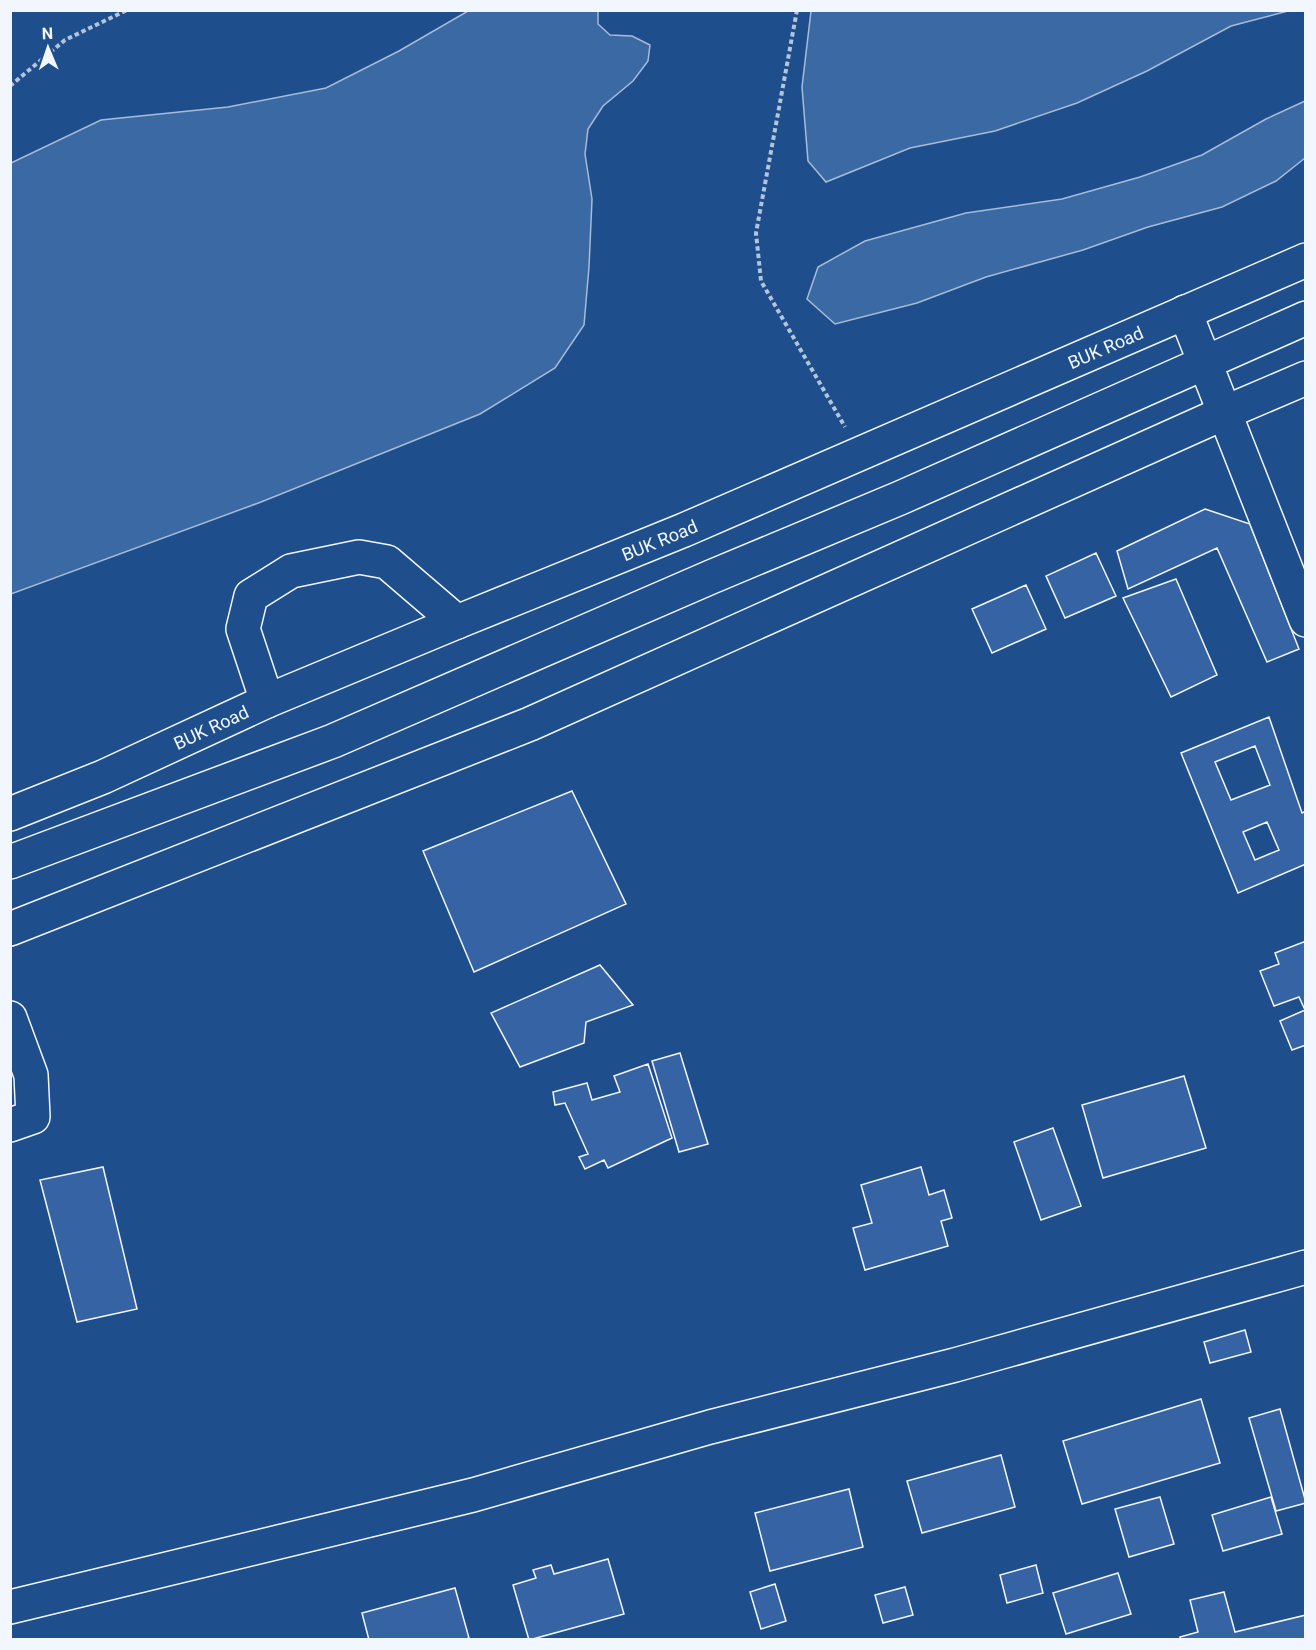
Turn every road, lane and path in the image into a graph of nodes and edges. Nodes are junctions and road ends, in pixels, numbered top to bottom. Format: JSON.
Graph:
{"nodes":[{"id":1,"x":127,"y":10,"type":"edge"},
{"id":2,"x":797,"y":10,"type":"edge"},
{"id":3,"x":10,"y":86,"type":"edge"},
{"id":4,"x":1305,"y":260,"type":"edge"},
{"id":5,"x":1185,"y":312,"type":"junction"},
{"id":6,"x":1305,"y":318,"type":"edge"},
{"id":7,"x":1205,"y":362,"type":"junction"},
{"id":8,"x":1305,"y":378,"type":"edge"},
{"id":9,"x":1224,"y":413,"type":"junction"},
{"id":10,"x":860,"y":454,"type":"junction"},
{"id":11,"x":1305,"y":620,"type":"edge"},
{"id":12,"x":457,"y":622,"type":"junction"},
{"id":13,"x":267,"y":701,"type":"junction"},
{"id":14,"x":10,"y":814,"type":"edge"},
{"id":15,"x":10,"y":862,"type":"edge"},
{"id":16,"x":10,"y":929,"type":"edge"},
{"id":17,"x":10,"y":1018,"type":"edge"},
{"id":18,"x":10,"y":1125,"type":"edge"},
{"id":19,"x":1305,"y":1267,"type":"edge"},
{"id":20,"x":10,"y":1607,"type":"edge"}],
"edges":[{"from":1,"to":3,"type":"path"},
{"from":2,"to":10,"type":"path"},
{"from":4,"to":5,"type":"main road","name":"BUK Road"},
{"from":5,"to":7,"type":"main road"},
{"from":5,"to":10,"type":"main road","name":"BUK Road"},
{"from":6,"to":7,"type":"main road"},
{"from":7,"to":9,"type":"main road"},
{"from":7,"to":15,"type":"main road"},
{"from":8,"to":9,"type":"main road"},
{"from":9,"to":11,"type":"main road"},
{"from":9,"to":16,"type":"main road"},
{"from":10,"to":12,"type":"main road","name":"BUK Road"},
{"from":12,"to":13,"type":"main road","name":"BUK Road"},
{"from":12,"to":13,"type":"main road"},
{"from":13,"to":14,"type":"main road","name":"BUK Road"},
{"from":17,"to":18,"type":"main road"},
{"from":19,"to":20,"type":"main road"}]}
